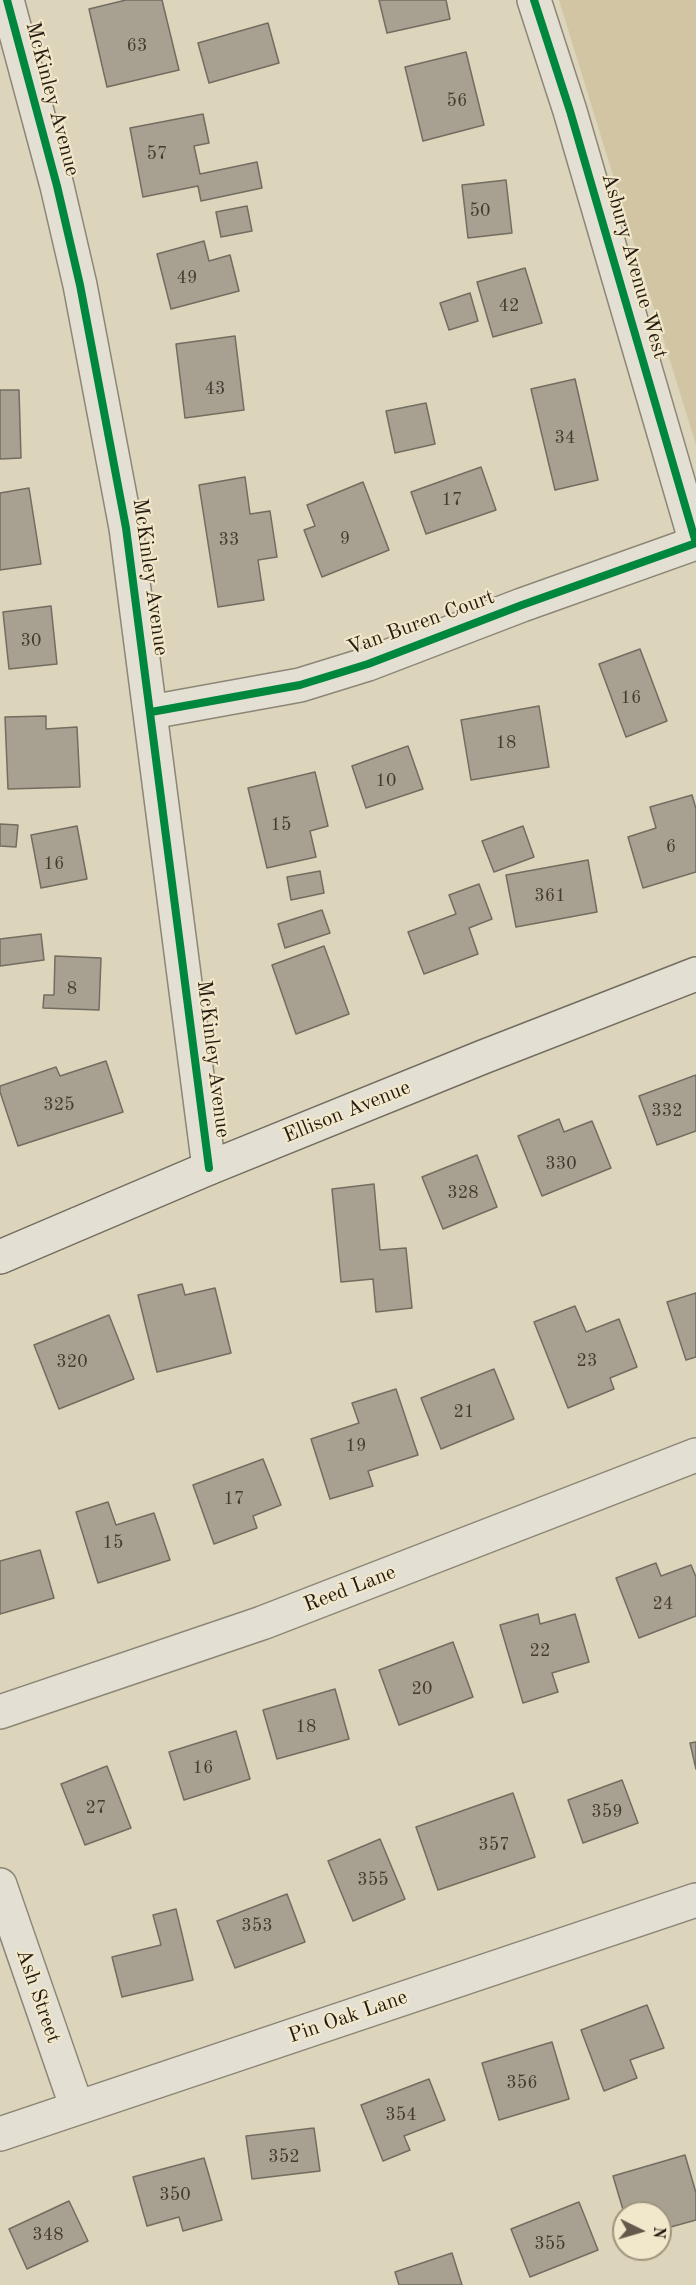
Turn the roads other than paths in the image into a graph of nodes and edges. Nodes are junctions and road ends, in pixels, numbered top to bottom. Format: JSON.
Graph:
{"nodes":[{"id":1,"x":7,"y":0,"type":"edge"},
{"id":2,"x":534,"y":0,"type":"edge"},
{"id":3,"x":696,"y":543,"type":"edge"},
{"id":4,"x":151,"y":712,"type":"junction"},
{"id":5,"x":696,"y":974,"type":"edge"},
{"id":6,"x":209,"y":1168,"type":"junction"},
{"id":7,"x":0,"y":1257,"type":"edge"},
{"id":8,"x":696,"y":1455,"type":"edge"},
{"id":9,"x":0,"y":1712,"type":"edge"},
{"id":10,"x":0,"y":1885,"type":"edge"},
{"id":11,"x":696,"y":1900,"type":"edge"},
{"id":12,"x":77,"y":2108,"type":"junction"},
{"id":13,"x":0,"y":2134,"type":"edge"}],
"edges":[{"from":1,"to":4,"type":"street","name":"McKinley Avenue"},
{"from":2,"to":3,"type":"street","name":"Asbury Avenue West"},
{"from":3,"to":4,"type":"street","name":"Van Buren Court"},
{"from":4,"to":6,"type":"street","name":"McKinley Avenue"},
{"from":5,"to":6,"type":"street","name":"Ellison Avenue"},
{"from":6,"to":7,"type":"street","name":"Ellison Avenue"},
{"from":8,"to":9,"type":"street","name":"Reed Lane"},
{"from":10,"to":12,"type":"street","name":"Ash Street"},
{"from":11,"to":12,"type":"street","name":"Pin Oak Lane"},
{"from":12,"to":13,"type":"street","name":"Pin Oak Lane"}]}
